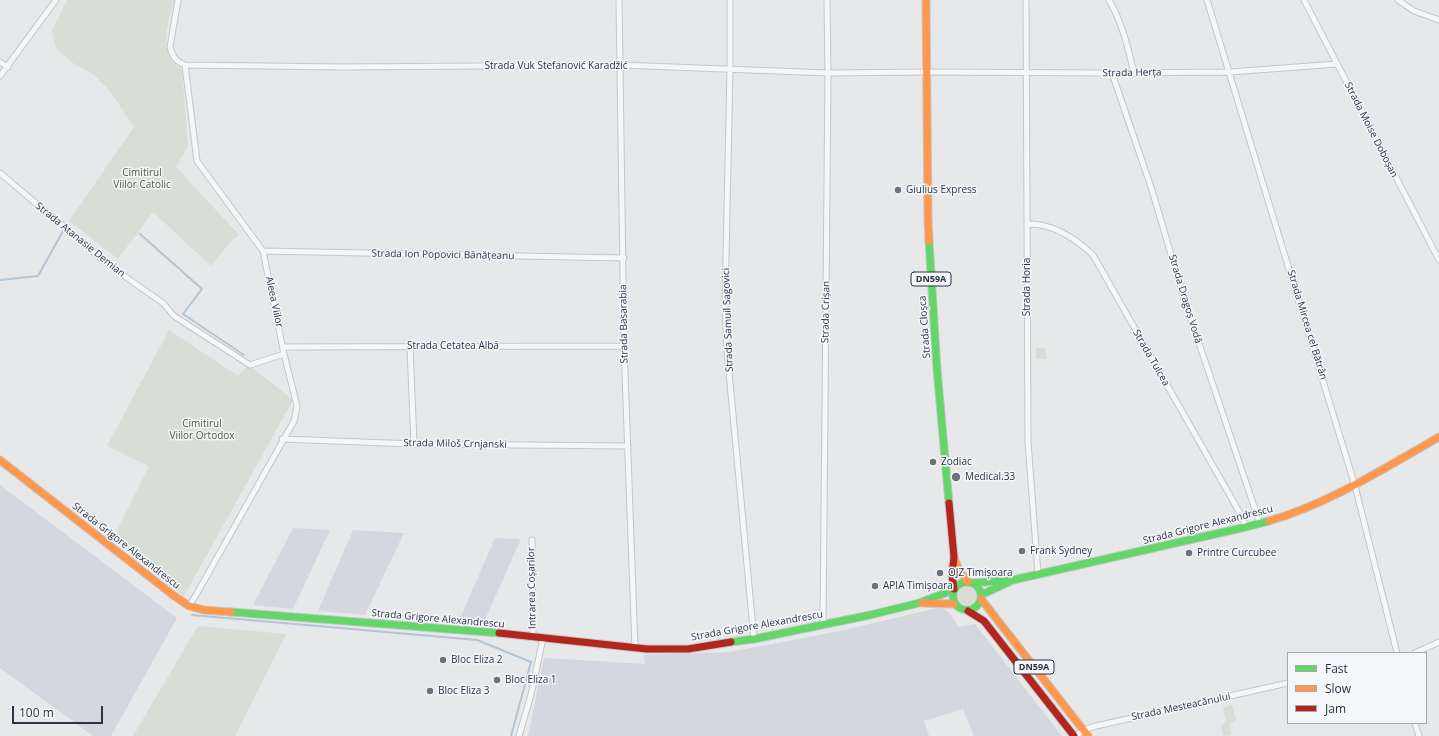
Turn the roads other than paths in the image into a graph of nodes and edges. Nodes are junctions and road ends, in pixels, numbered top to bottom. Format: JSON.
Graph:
{"nodes":[{"id":1,"x":56,"y":0,"type":"edge"},
{"id":2,"x":178,"y":0,"type":"edge"},
{"id":3,"x":619,"y":0,"type":"edge"},
{"id":4,"x":730,"y":0,"type":"edge"},
{"id":5,"x":827,"y":0,"type":"edge"},
{"id":6,"x":926,"y":0,"type":"edge"},
{"id":7,"x":1026,"y":0,"type":"edge"},
{"id":8,"x":1109,"y":0,"type":"edge"},
{"id":9,"x":1207,"y":0,"type":"edge"},
{"id":10,"x":1304,"y":0,"type":"edge"},
{"id":11,"x":1398,"y":0,"type":"edge"},
{"id":12,"x":1439,"y":20,"type":"edge"},
{"id":13,"x":0,"y":62,"type":"edge"},
{"id":14,"x":185,"y":64,"type":"junction"},
{"id":15,"x":1337,"y":64,"type":"junction"},
{"id":16,"x":620,"y":65,"type":"junction"},
{"id":17,"x":8,"y":67,"type":"junction"},
{"id":18,"x":730,"y":69,"type":"junction"},
{"id":19,"x":926,"y":72,"type":"junction"},
{"id":20,"x":1230,"y":72,"type":"junction"},
{"id":21,"x":828,"y":73,"type":"junction"},
{"id":22,"x":1028,"y":73,"type":"junction"},
{"id":23,"x":1134,"y":73,"type":"junction"},
{"id":24,"x":1112,"y":74,"type":"junction"},
{"id":25,"x":0,"y":76,"type":"edge"},
{"id":26,"x":0,"y":173,"type":"edge"},
{"id":27,"x":1027,"y":224,"type":"junction"},
{"id":28,"x":263,"y":251,"type":"junction"},
{"id":29,"x":624,"y":258,"type":"junction"},
{"id":30,"x":1439,"y":260,"type":"edge"},
{"id":31,"x":410,"y":346,"type":"junction"},
{"id":32,"x":624,"y":346,"type":"junction"},
{"id":33,"x":283,"y":347,"type":"junction"},
{"id":34,"x":284,"y":354,"type":"junction"},
{"id":35,"x":1439,"y":437,"type":"edge"},
{"id":36,"x":282,"y":439,"type":"junction"},
{"id":37,"x":414,"y":444,"type":"junction"},
{"id":38,"x":628,"y":446,"type":"junction"},
{"id":39,"x":0,"y":460,"type":"edge"},
{"id":40,"x":1355,"y":486,"type":"junction"},
{"id":41,"x":1260,"y":524,"type":"junction"},
{"id":42,"x":1246,"y":527,"type":"junction"},
{"id":43,"x":532,"y":540,"type":"dead end"},
{"id":44,"x":954,"y":557,"type":"junction"},
{"id":45,"x":1038,"y":574,"type":"junction"},
{"id":46,"x":1013,"y":580,"type":"junction"},
{"id":47,"x":971,"y":582,"type":"junction"},
{"id":48,"x":954,"y":590,"type":"junction"},
{"id":49,"x":981,"y":597,"type":"junction"},
{"id":50,"x":919,"y":603,"type":"junction"},
{"id":51,"x":954,"y":604,"type":"junction"},
{"id":52,"x":189,"y":606,"type":"junction"},
{"id":53,"x":968,"y":610,"type":"junction"},
{"id":54,"x":823,"y":625,"type":"junction"},
{"id":55,"x":533,"y":636,"type":"junction"},
{"id":56,"x":544,"y":638,"type":"junction"},
{"id":57,"x":754,"y":639,"type":"junction"},
{"id":58,"x":1439,"y":642,"type":"edge"},
{"id":59,"x":635,"y":648,"type":"junction"},
{"id":60,"x":1397,"y":652,"type":"edge"},
{"id":61,"x":1417,"y":652,"type":"edge"},
{"id":62,"x":1287,"y":683,"type":"edge"},
{"id":63,"x":1416,"y":724,"type":"edge"},
{"id":64,"x":1085,"y":733,"type":"edge"},
{"id":65,"x":519,"y":736,"type":"edge"},
{"id":66,"x":1075,"y":736,"type":"edge"},
{"id":67,"x":1419,"y":736,"type":"edge"}],
"edges":[{"from":1,"to":17,"type":"street"},
{"from":2,"to":14,"type":"street"},
{"from":3,"to":16,"type":"street","name":"Strada Basarabia"},
{"from":4,"to":18,"type":"street","name":"Strada Samuil Sagovici"},
{"from":5,"to":21,"type":"street","name":"Strada Crișan"},
{"from":6,"to":19,"type":"street","name":"Strada Cloșca","number":"DN59A"},
{"from":7,"to":22,"type":"street","name":"Strada Horia"},
{"from":8,"to":23,"type":"street"},
{"from":9,"to":20,"type":"street","name":"Strada Mircea cel Bătrân"},
{"from":10,"to":15,"type":"street","name":"Strada Moise Doboșan"},
{"from":11,"to":12,"type":"street"},
{"from":13,"to":17,"type":"street"},
{"from":14,"to":16,"type":"street","name":"Strada Vuk Stefanović Karadžić"},
{"from":14,"to":28,"type":"street","name":"Aleea Viilor"},
{"from":15,"to":20,"type":"street","name":"Strada Herța"},
{"from":15,"to":30,"type":"street","name":"Strada Moise Doboșan"},
{"from":16,"to":18,"type":"street","name":"Strada Vuk Stefanović Karadžić"},
{"from":16,"to":29,"type":"street","name":"Strada Basarabia"},
{"from":17,"to":25,"type":"street"},
{"from":18,"to":21,"type":"street","name":"Strada Vuk Stefanović Karadžić"},
{"from":18,"to":57,"type":"street","name":"Strada Samuil Sagovici"},
{"from":19,"to":21,"type":"street","name":"Strada Vuk Stefanović Karadžić"},
{"from":19,"to":22,"type":"street","name":"Strada Herța"},
{"from":19,"to":44,"type":"street","name":"Strada Cloșca","number":"DN59A"},
{"from":20,"to":23,"type":"street","name":"Strada Herța"},
{"from":20,"to":40,"type":"street","name":"Strada Mircea cel Bătrân"},
{"from":21,"to":54,"type":"street","name":"Strada Crișan"},
{"from":22,"to":24,"type":"street","name":"Strada Herța"},
{"from":22,"to":27,"type":"street","name":"Strada Horia"},
{"from":23,"to":24,"type":"street","name":"Strada Herța"},
{"from":24,"to":41,"type":"street","name":"Strada Dragoș Vodă"},
{"from":26,"to":34,"type":"street","name":"Strada Atanasie Demian"},
{"from":27,"to":42,"type":"street","name":"Strada Tulcea"},
{"from":27,"to":45,"type":"street","name":"Strada Horia"},
{"from":28,"to":29,"type":"street","name":"Strada Ion Popovici Bănățeanu"},
{"from":28,"to":33,"type":"street","name":"Aleea Viilor"},
{"from":29,"to":32,"type":"street","name":"Strada Basarabia"},
{"from":31,"to":32,"type":"street","name":"Strada Cetatea Albă"},
{"from":31,"to":33,"type":"street","name":"Strada Cetatea Albă"},
{"from":31,"to":37,"type":"street"},
{"from":32,"to":38,"type":"street","name":"Strada Basarabia"},
{"from":33,"to":34,"type":"street","name":"Aleea Viilor"},
{"from":34,"to":36,"type":"street","name":"Aleea Viilor"},
{"from":35,"to":40,"type":"street","name":"Strada Grigore Alexandrescu"},
{"from":36,"to":37,"type":"street","name":"Strada Miloš Crnjanski"},
{"from":36,"to":52,"type":"street","name":"Aleea Viilor"},
{"from":37,"to":38,"type":"street","name":"Strada Miloš Crnjanski"},
{"from":38,"to":59,"type":"street","name":"Strada Basarabia"},
{"from":39,"to":52,"type":"street","name":"Strada Grigore Alexandrescu"},
{"from":40,"to":41,"type":"street","name":"Strada Grigore Alexandrescu"},
{"from":40,"to":60,"type":"street","name":"Strada Mircea cel Bătrân"},
{"from":41,"to":42,"type":"street","name":"Strada Grigore Alexandrescu"},
{"from":42,"to":45,"type":"street","name":"Strada Grigore Alexandrescu"},
{"from":43,"to":55,"type":"street","name":"Intrarea Coșarilor"},
{"from":44,"to":47,"type":"street","name":"Strada Cloșca","number":"DN59A"},
{"from":44,"to":48,"type":"street","name":"Strada Cloșca","number":"DN59A"},
{"from":45,"to":46,"type":"street","name":"Strada Grigore Alexandrescu"},
{"from":46,"to":47,"type":"street","name":"Strada Grigore Alexandrescu"},
{"from":46,"to":49,"type":"street","name":"Strada Grigore Alexandrescu"},
{"from":47,"to":48,"type":"street"},
{"from":47,"to":49,"type":"street","number":"DN59A"},
{"from":48,"to":50,"type":"street","name":"Strada Grigore Alexandrescu"},
{"from":48,"to":51,"type":"street","number":"DN59A"},
{"from":49,"to":53,"type":"street"},
{"from":49,"to":64,"type":"street","number":"DN59A"},
{"from":50,"to":51,"type":"street","name":"Strada Grigore Alexandrescu"},
{"from":50,"to":54,"type":"street","name":"Strada Grigore Alexandrescu"},
{"from":51,"to":53,"type":"street","number":"DN59A"},
{"from":52,"to":55,"type":"street","name":"Strada Grigore Alexandrescu"},
{"from":53,"to":66,"type":"street","number":"DN59A"},
{"from":54,"to":57,"type":"street","name":"Strada Grigore Alexandrescu"},
{"from":55,"to":56,"type":"street","name":"Strada Grigore Alexandrescu"},
{"from":56,"to":59,"type":"street","name":"Strada Grigore Alexandrescu"},
{"from":56,"to":65,"type":"street"},
{"from":57,"to":59,"type":"street","name":"Strada Grigore Alexandrescu"},
{"from":58,"to":61,"type":"street"},
{"from":62,"to":64,"type":"street","name":"Strada Mesteacănului"},
{"from":63,"to":67,"type":"street"},
{"from":64,"to":66,"type":"street","name":"Strada Mesteacănului"}]}
